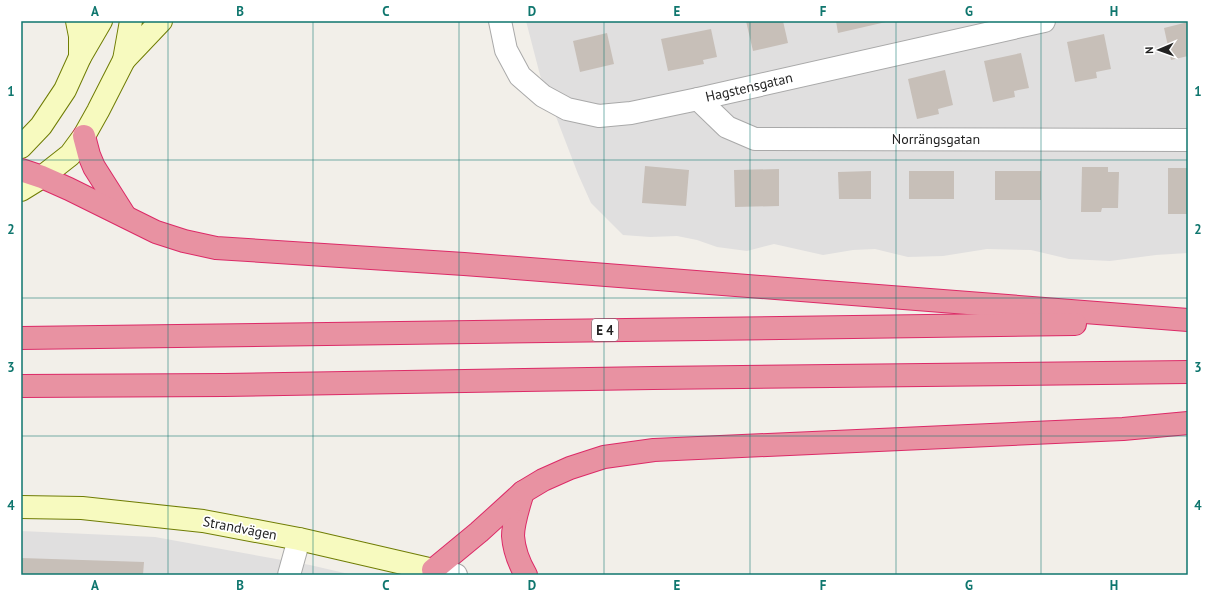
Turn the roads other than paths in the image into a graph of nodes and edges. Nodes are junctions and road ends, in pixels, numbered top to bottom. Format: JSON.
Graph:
{"nodes":[{"id":1,"x":77,"y":21,"type":"edge"},
{"id":2,"x":101,"y":21,"type":"edge"},
{"id":3,"x":130,"y":21,"type":"edge"},
{"id":4,"x":161,"y":21,"type":"edge"},
{"id":5,"x":500,"y":21,"type":"edge"},
{"id":6,"x":1044,"y":21,"type":"edge"},
{"id":7,"x":80,"y":57,"type":"junction"},
{"id":8,"x":124,"y":60,"type":"junction"},
{"id":9,"x":698,"y":99,"type":"junction"},
{"id":10,"x":84,"y":136,"type":"junction"},
{"id":11,"x":1188,"y":140,"type":"edge"},
{"id":12,"x":21,"y":147,"type":"edge"},
{"id":13,"x":21,"y":170,"type":"edge"},
{"id":14,"x":42,"y":177,"type":"junction"},
{"id":15,"x":21,"y":190,"type":"edge"},
{"id":16,"x":124,"y":216,"type":"junction"},
{"id":17,"x":1188,"y":321,"type":"edge"},
{"id":18,"x":21,"y":338,"type":"edge"},
{"id":19,"x":1188,"y":372,"type":"edge"},
{"id":20,"x":21,"y":386,"type":"edge"},
{"id":21,"x":1188,"y":423,"type":"edge"},
{"id":22,"x":523,"y":492,"type":"junction"},
{"id":23,"x":21,"y":507,"type":"edge"},
{"id":24,"x":298,"y":539,"type":"junction"},
{"id":25,"x":433,"y":570,"type":"junction"},
{"id":26,"x":289,"y":575,"type":"edge"},
{"id":27,"x":456,"y":575,"type":"edge"},
{"id":28,"x":526,"y":575,"type":"edge"}],
"edges":[{"from":1,"to":7,"type":"main road"},
{"from":2,"to":7,"type":"main road"},
{"from":3,"to":8,"type":"main road"},
{"from":4,"to":8,"type":"main road"},
{"from":5,"to":9,"type":"street","name":"Hagstensgatan"},
{"from":6,"to":9,"type":"street","name":"Hagstensgatan"},
{"from":7,"to":12,"type":"main road"},
{"from":8,"to":10,"type":"main road"},
{"from":9,"to":11,"type":"street","name":"Norrängsgatan"},
{"from":10,"to":14,"type":"main road"},
{"from":10,"to":16,"type":"highway"},
{"from":13,"to":14,"type":"highway"},
{"from":14,"to":15,"type":"main road"},
{"from":14,"to":16,"type":"highway"},
{"from":16,"to":17,"type":"highway"},
{"from":17,"to":18,"type":"highway","number":"E 4"},
{"from":19,"to":20,"type":"highway"},
{"from":21,"to":22,"type":"highway"},
{"from":22,"to":25,"type":"highway"},
{"from":22,"to":28,"type":"highway"},
{"from":23,"to":24,"type":"main road","name":"Strandvägen"},
{"from":24,"to":25,"type":"main road","name":"Strandvägen"},
{"from":24,"to":26,"type":"street"},
{"from":25,"to":27,"type":"street","name":"Strandvägen"}]}
